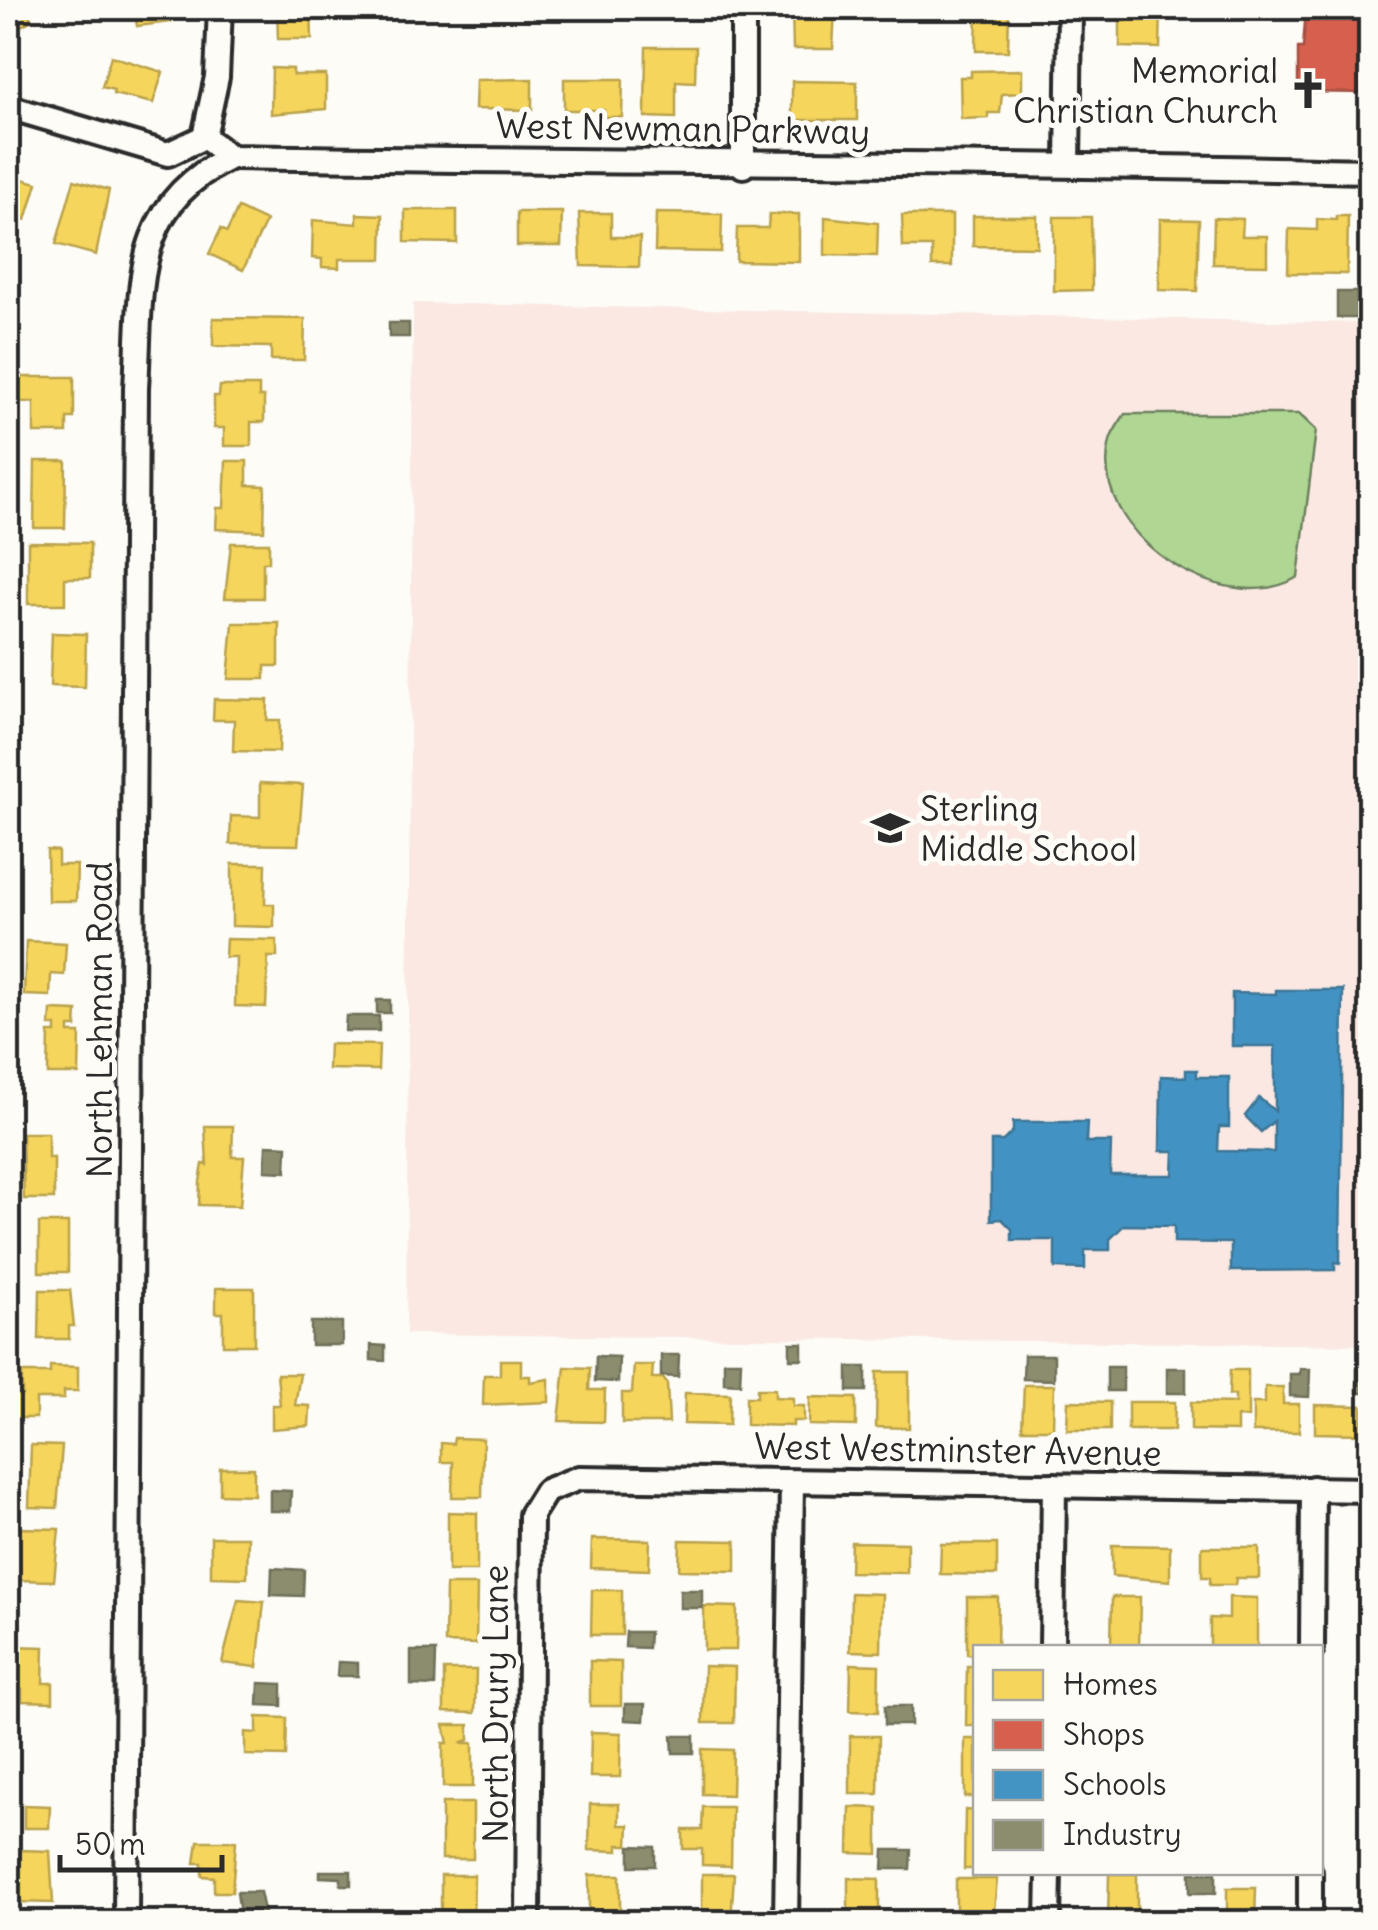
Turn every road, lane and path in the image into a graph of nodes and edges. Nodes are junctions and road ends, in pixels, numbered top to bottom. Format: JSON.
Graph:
{"nodes":[{"id":1,"x":220,"y":8,"type":"edge"},
{"id":2,"x":743,"y":8,"type":"edge"},
{"id":3,"x":1070,"y":8,"type":"edge"},
{"id":4,"x":12,"y":108,"type":"dead end"},
{"id":5,"x":204,"y":137,"type":"junction"},
{"id":6,"x":230,"y":157,"type":"junction"},
{"id":7,"x":1068,"y":164,"type":"junction"},
{"id":8,"x":743,"y":166,"type":"junction"},
{"id":9,"x":1370,"y":171,"type":"edge"},
{"id":10,"x":792,"y":1482,"type":"junction"},
{"id":11,"x":1054,"y":1485,"type":"junction"},
{"id":12,"x":1313,"y":1488,"type":"junction"},
{"id":13,"x":1370,"y":1490,"type":"edge"},
{"id":14,"x":546,"y":1491,"type":"joint"},
{"id":15,"x":1052,"y":1645,"type":"edge"},
{"id":16,"x":1312,"y":1645,"type":"edge"},
{"id":17,"x":1049,"y":1875,"type":"edge"},
{"id":18,"x":1310,"y":1875,"type":"edge"},
{"id":19,"x":126,"y":1922,"type":"edge"},
{"id":20,"x":528,"y":1922,"type":"edge"},
{"id":21,"x":786,"y":1922,"type":"edge"},
{"id":22,"x":1048,"y":1922,"type":"edge"},
{"id":23,"x":1310,"y":1922,"type":"edge"}],
"edges":[{"from":1,"to":5,"type":"street"},
{"from":2,"to":8,"type":"street"},
{"from":3,"to":7,"type":"street"},
{"from":4,"to":5,"type":"street"},
{"from":5,"to":6,"type":"street"},
{"from":6,"to":8,"type":"street","name":"West Newman Parkway"},
{"from":6,"to":19,"type":"street","name":"North Lehman Road"},
{"from":7,"to":8,"type":"street","name":"West Newman Parkway"},
{"from":7,"to":9,"type":"street","name":"West Newman Parkway"},
{"from":10,"to":11,"type":"street","name":"West Westminster Avenue"},
{"from":10,"to":14,"type":"street","name":"West Westminster Avenue"},
{"from":10,"to":21,"type":"street"},
{"from":11,"to":12,"type":"street","name":"West Westminster Avenue"},
{"from":11,"to":15,"type":"street"},
{"from":12,"to":13,"type":"street","name":"West Westminster Avenue"},
{"from":12,"to":16,"type":"street"},
{"from":14,"to":20,"type":"street","name":"North Drury Lane"},
{"from":17,"to":22,"type":"street"},
{"from":18,"to":23,"type":"street"}]}
